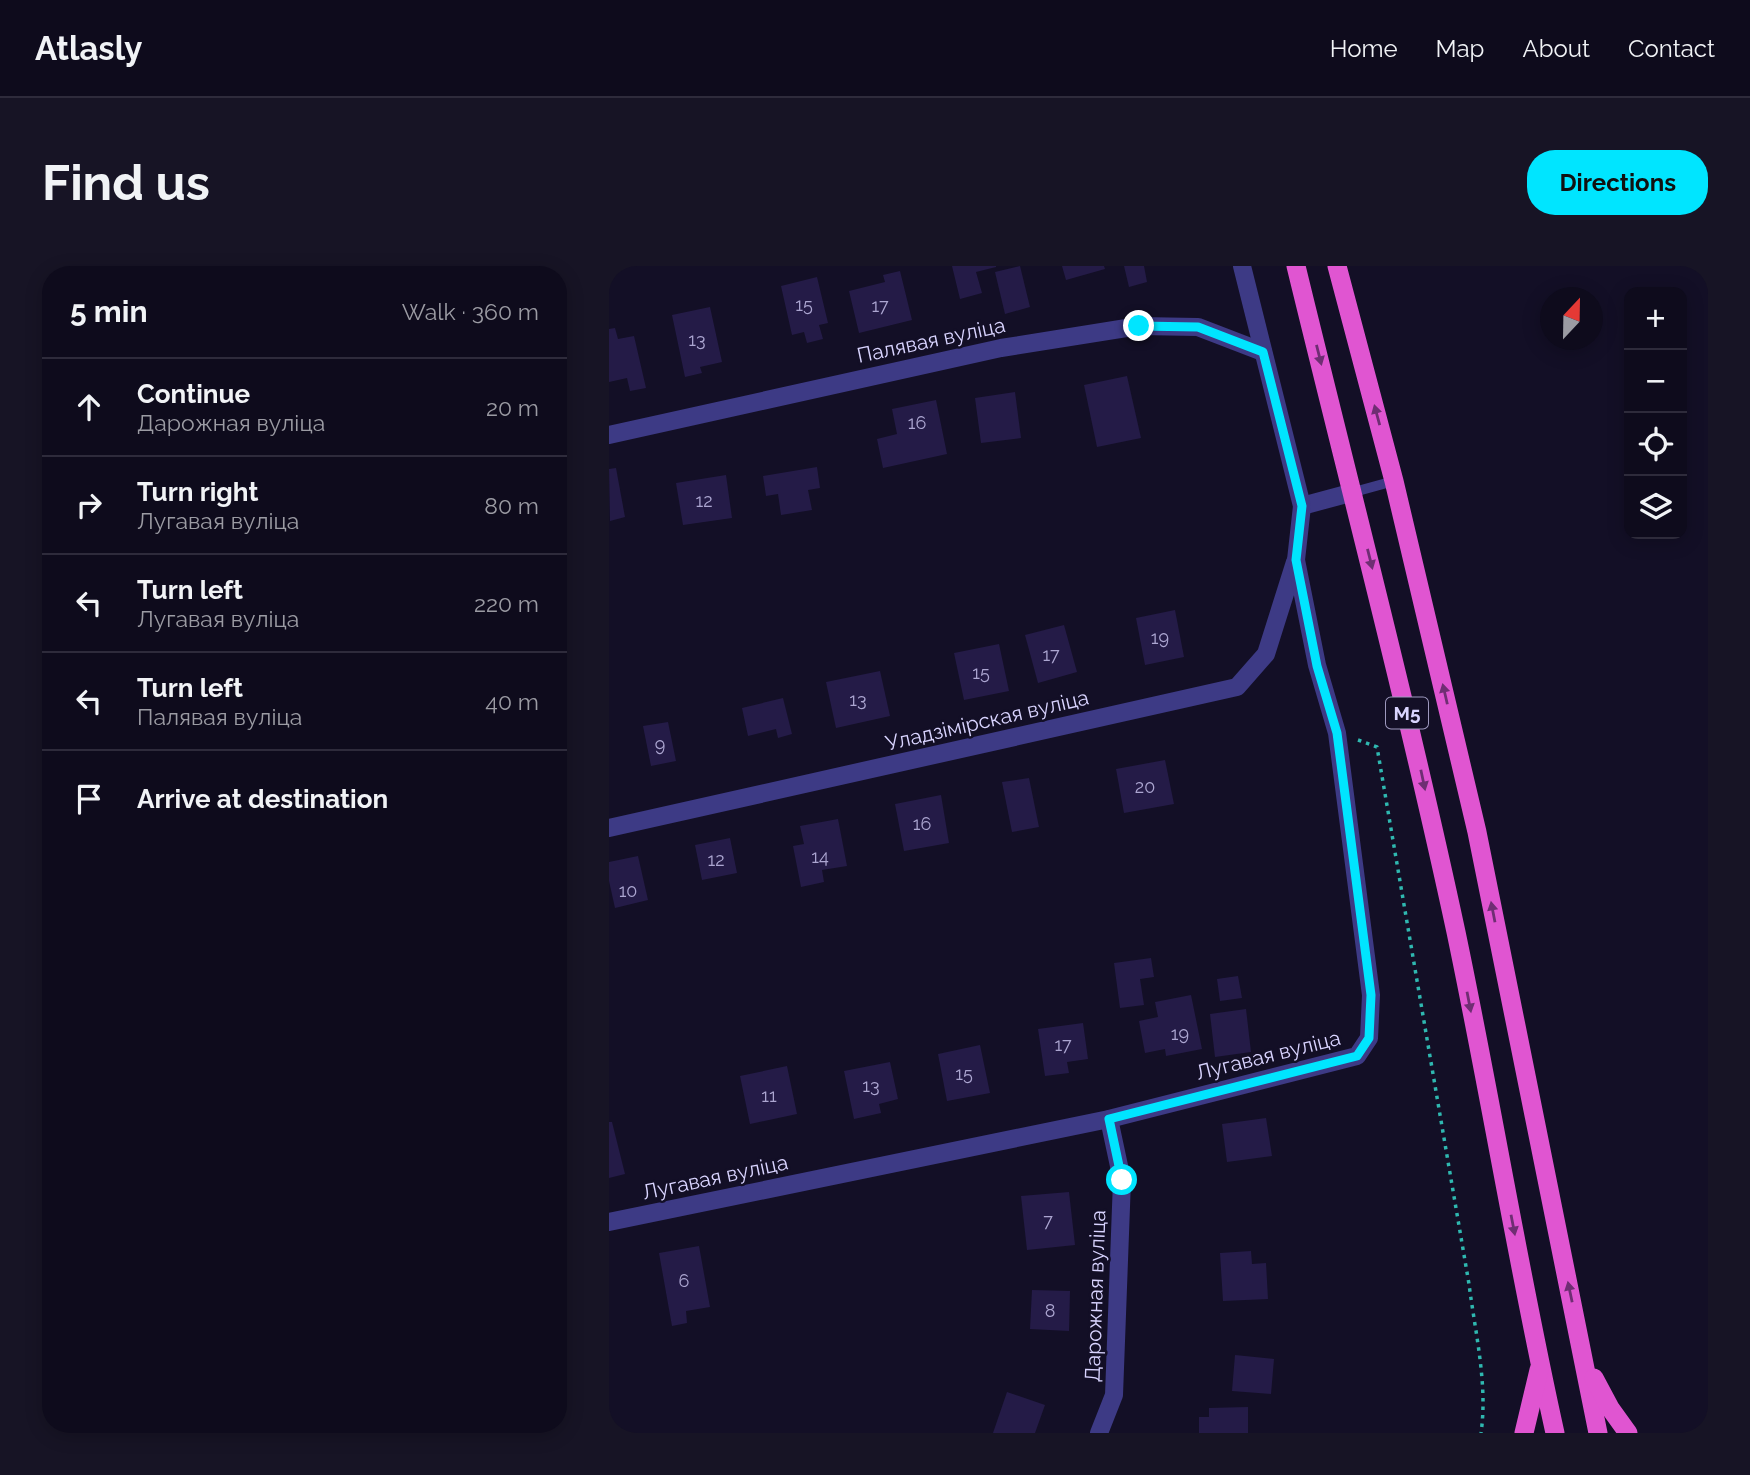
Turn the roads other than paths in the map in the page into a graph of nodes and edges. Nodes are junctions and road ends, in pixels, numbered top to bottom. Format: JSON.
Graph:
{"nodes":[{"id":1,"x":1241,"y":266,"type":"edge"},
{"id":2,"x":1296,"y":266,"type":"edge"},
{"id":3,"x":1337,"y":266,"type":"edge"},
{"id":4,"x":1263,"y":352,"type":"junction"},
{"id":5,"x":609,"y":435,"type":"edge"},
{"id":6,"x":1394,"y":481,"type":"junction"},
{"id":7,"x":1354,"y":492,"type":"junction"},
{"id":8,"x":1302,"y":506,"type":"junction"},
{"id":9,"x":1296,"y":560,"type":"junction"},
{"id":10,"x":609,"y":828,"type":"edge"},
{"id":11,"x":1109,"y":1119,"type":"junction"},
{"id":12,"x":609,"y":1222,"type":"edge"},
{"id":13,"x":1584,"y":1359,"type":"junction"},
{"id":14,"x":1540,"y":1366,"type":"junction"},
{"id":15,"x":1099,"y":1433,"type":"edge"},
{"id":16,"x":1524,"y":1433,"type":"edge"},
{"id":17,"x":1555,"y":1433,"type":"edge"},
{"id":18,"x":1598,"y":1433,"type":"edge"},
{"id":19,"x":1629,"y":1433,"type":"edge"}],
"edges":[{"from":1,"to":4,"type":"street","name":"Лугавая вуліца"},
{"from":2,"to":7,"type":"highway","number":"М5","one_way":true},
{"from":6,"to":3,"type":"highway","number":"М5","one_way":true},
{"from":4,"to":5,"type":"street","name":"Палявая вуліца"},
{"from":4,"to":8,"type":"street","name":"Лугавая вуліца"},
{"from":6,"to":7,"type":"lane"},
{"from":13,"to":6,"type":"highway","number":"М5","one_way":true},
{"from":7,"to":8,"type":"street"},
{"from":7,"to":14,"type":"highway","number":"М5","one_way":true},
{"from":8,"to":9,"type":"street","name":"Лугавая вуліца"},
{"from":9,"to":10,"type":"street","name":"Уладзімірская вуліца"},
{"from":9,"to":11,"type":"street","name":"Лугавая вуліца"},
{"from":11,"to":12,"type":"street","name":"Лугавая вуліца"},
{"from":11,"to":15,"type":"street","name":"Дарожная вуліца"},
{"from":13,"to":18,"type":"highway","number":"М5"},
{"from":13,"to":19,"type":"highway"},
{"from":14,"to":16,"type":"highway"},
{"from":14,"to":17,"type":"highway","number":"М5"}]}
